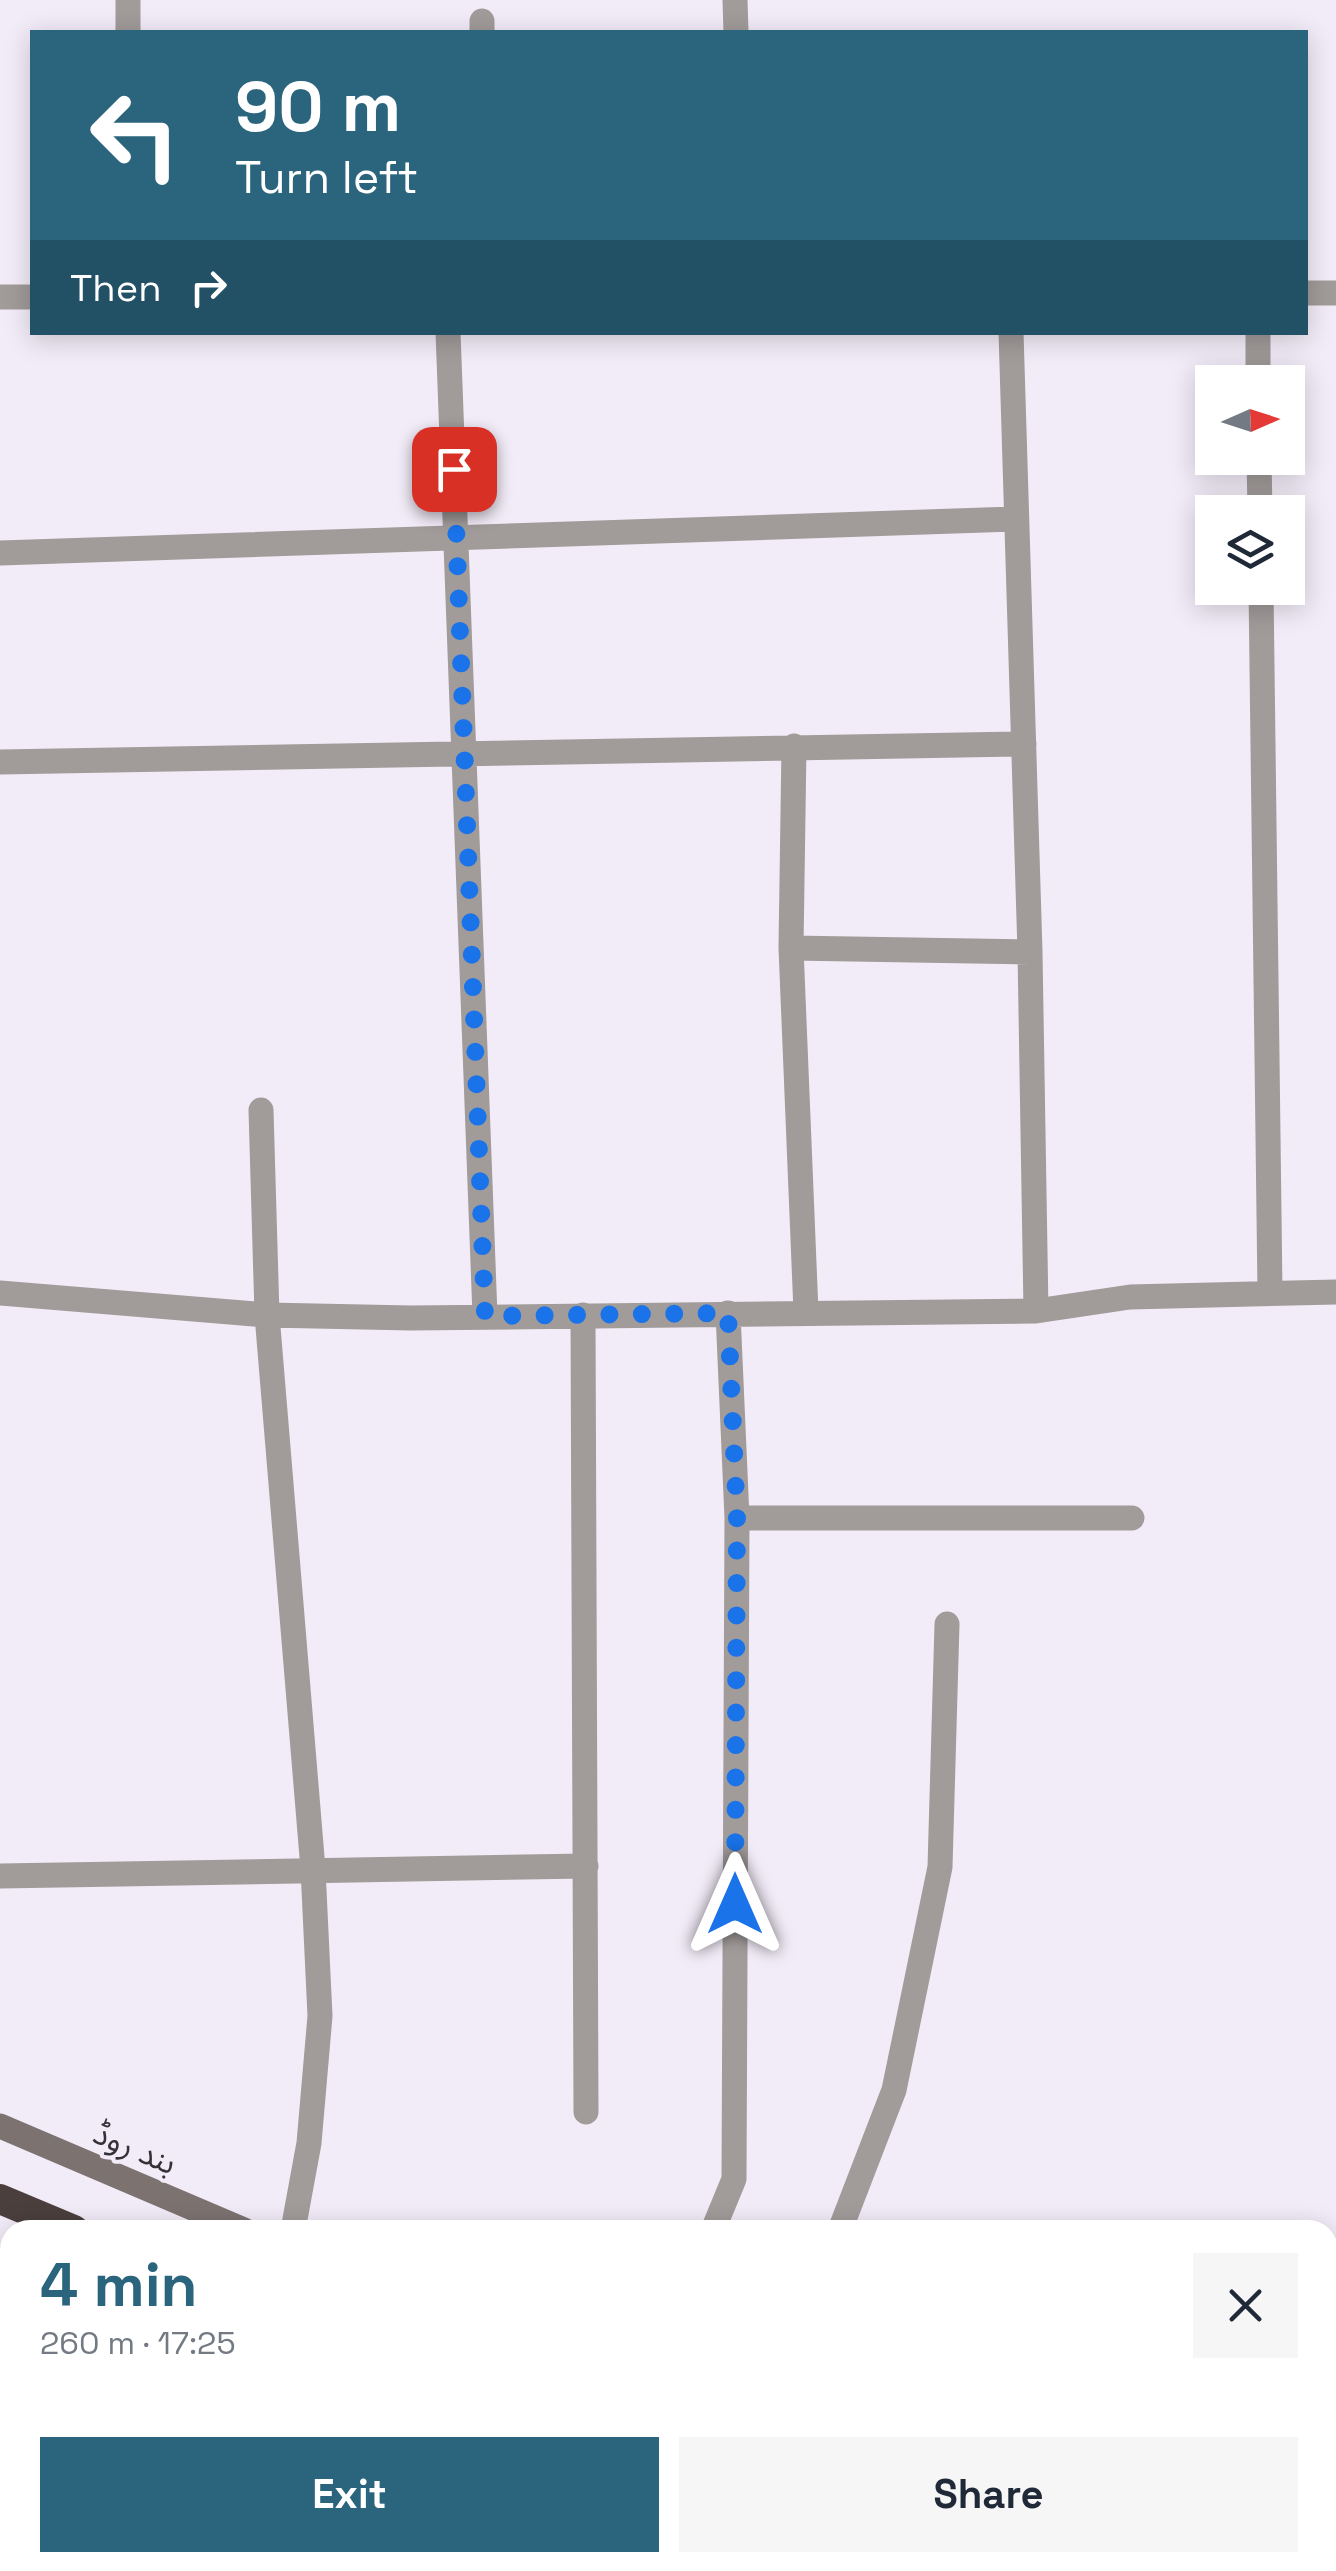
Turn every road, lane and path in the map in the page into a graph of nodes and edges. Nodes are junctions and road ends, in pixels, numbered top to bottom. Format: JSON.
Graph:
{"nodes":[{"id":1,"x":128,"y":0,"type":"edge"},
{"id":2,"x":735,"y":0,"type":"edge"},
{"id":3,"x":128,"y":30,"type":"edge"},
{"id":4,"x":736,"y":30,"type":"edge"},
{"id":5,"x":1308,"y":292,"type":"edge"},
{"id":6,"x":1336,"y":293,"type":"edge"},
{"id":7,"x":0,"y":297,"type":"edge"},
{"id":8,"x":30,"y":297,"type":"edge"},
{"id":9,"x":448,"y":335,"type":"edge"},
{"id":10,"x":1011,"y":335,"type":"edge"},
{"id":11,"x":1258,"y":335,"type":"edge"},
{"id":12,"x":1258,"y":365,"type":"edge"},
{"id":13,"x":1014,"y":519,"type":"junction"},
{"id":14,"x":457,"y":537,"type":"junction"},
{"id":15,"x":0,"y":553,"type":"edge"},
{"id":16,"x":1261,"y":605,"type":"edge"},
{"id":17,"x":1024,"y":744,"type":"junction"},
{"id":18,"x":794,"y":746,"type":"junction"},
{"id":19,"x":467,"y":751,"type":"junction"},
{"id":20,"x":0,"y":762,"type":"edge"},
{"id":21,"x":792,"y":948,"type":"junction"},
{"id":22,"x":1030,"y":952,"type":"junction"},
{"id":23,"x":262,"y":1110,"type":"dead end"},
{"id":24,"x":1336,"y":1292,"type":"edge"},
{"id":25,"x":0,"y":1293,"type":"edge"},
{"id":26,"x":1270,"y":1294,"type":"junction"},
{"id":27,"x":1036,"y":1311,"type":"junction"},
{"id":28,"x":806,"y":1312,"type":"junction"},
{"id":29,"x":728,"y":1313,"type":"junction"},
{"id":30,"x":266,"y":1315,"type":"junction"},
{"id":31,"x":583,"y":1315,"type":"junction"},
{"id":32,"x":485,"y":1316,"type":"junction"},
{"id":33,"x":737,"y":1518,"type":"junction"},
{"id":34,"x":1132,"y":1518,"type":"dead end"},
{"id":35,"x":947,"y":1624,"type":"dead end"},
{"id":36,"x":586,"y":1866,"type":"junction"},
{"id":37,"x":313,"y":1869,"type":"junction"},
{"id":38,"x":0,"y":1876,"type":"edge"},
{"id":39,"x":586,"y":2112,"type":"dead end"},
{"id":40,"x":0,"y":2126,"type":"edge"},
{"id":41,"x":0,"y":2200,"type":"edge"},
{"id":42,"x":49,"y":2220,"type":"edge"},
{"id":43,"x":221,"y":2220,"type":"edge"},
{"id":44,"x":295,"y":2220,"type":"edge"},
{"id":45,"x":716,"y":2220,"type":"edge"},
{"id":46,"x":844,"y":2220,"type":"edge"}],
"edges":[{"from":1,"to":3,"type":"street"},
{"from":2,"to":4,"type":"street"},
{"from":5,"to":6,"type":"street"},
{"from":7,"to":8,"type":"street"},
{"from":9,"to":14,"type":"street"},
{"from":10,"to":13,"type":"street"},
{"from":11,"to":12,"type":"street"},
{"from":13,"to":14,"type":"street"},
{"from":13,"to":17,"type":"street"},
{"from":14,"to":15,"type":"street"},
{"from":14,"to":19,"type":"street"},
{"from":16,"to":26,"type":"street"},
{"from":17,"to":18,"type":"street"},
{"from":17,"to":22,"type":"street"},
{"from":18,"to":19,"type":"street"},
{"from":18,"to":21,"type":"street"},
{"from":19,"to":20,"type":"street"},
{"from":19,"to":32,"type":"street"},
{"from":21,"to":22,"type":"street"},
{"from":21,"to":28,"type":"street"},
{"from":22,"to":27,"type":"street"},
{"from":23,"to":30,"type":"street"},
{"from":24,"to":26,"type":"street"},
{"from":25,"to":30,"type":"street"},
{"from":26,"to":27,"type":"street"},
{"from":27,"to":28,"type":"street"},
{"from":28,"to":29,"type":"street"},
{"from":29,"to":31,"type":"street"},
{"from":29,"to":33,"type":"street"},
{"from":30,"to":32,"type":"street"},
{"from":30,"to":37,"type":"street"},
{"from":31,"to":32,"type":"street"},
{"from":31,"to":36,"type":"street"},
{"from":33,"to":34,"type":"street"},
{"from":33,"to":45,"type":"street"},
{"from":35,"to":46,"type":"street"},
{"from":36,"to":37,"type":"street"},
{"from":36,"to":39,"type":"street"},
{"from":37,"to":38,"type":"street"},
{"from":37,"to":44,"type":"street"},
{"from":40,"to":43,"type":"main road","name":"بند روڈ"},
{"from":41,"to":42,"type":"highway"}]}
